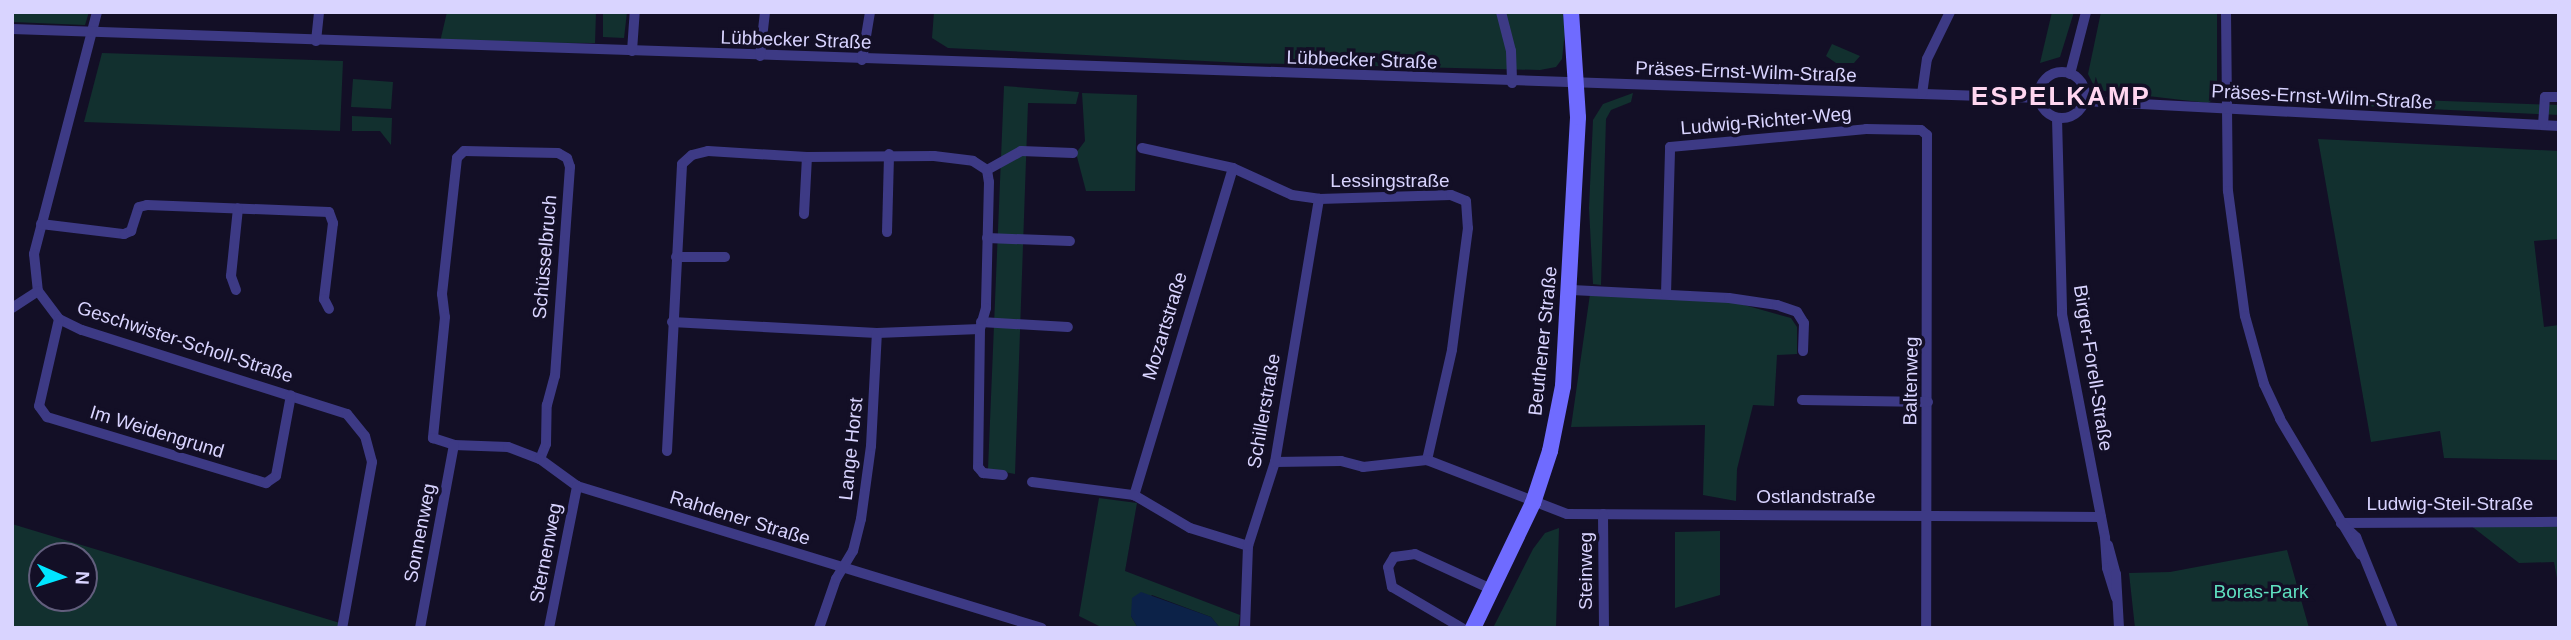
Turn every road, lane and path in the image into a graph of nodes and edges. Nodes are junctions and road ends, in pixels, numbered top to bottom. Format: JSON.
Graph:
{"nodes":[{"id":1,"x":97,"y":12,"type":"edge"},
{"id":2,"x":319,"y":12,"type":"edge"},
{"id":3,"x":635,"y":12,"type":"edge"},
{"id":4,"x":765,"y":12,"type":"edge"},
{"id":5,"x":870,"y":12,"type":"edge"},
{"id":6,"x":1501,"y":12,"type":"edge"},
{"id":7,"x":1571,"y":12,"type":"edge"},
{"id":8,"x":1950,"y":12,"type":"edge"},
{"id":9,"x":2086,"y":12,"type":"edge"},
{"id":10,"x":2226,"y":12,"type":"edge"},
{"id":11,"x":12,"y":29,"type":"edge"},
{"id":12,"x":92,"y":32,"type":"junction"},
{"id":13,"x":316,"y":41,"type":"junction"},
{"id":14,"x":632,"y":51,"type":"junction"},
{"id":15,"x":760,"y":55,"type":"junction"},
{"id":16,"x":862,"y":60,"type":"junction"},
{"id":17,"x":2070,"y":74,"type":"junction"},
{"id":18,"x":1512,"y":83,"type":"junction"},
{"id":19,"x":1578,"y":85,"type":"junction"},
{"id":20,"x":1922,"y":94,"type":"junction"},
{"id":21,"x":2559,"y":96,"type":"edge"},
{"id":22,"x":2039,"y":98,"type":"junction"},
{"id":23,"x":2084,"y":101,"type":"junction"},
{"id":24,"x":2228,"y":110,"type":"junction"},
{"id":25,"x":2057,"y":118,"type":"junction"},
{"id":26,"x":2543,"y":125,"type":"junction"},
{"id":27,"x":2559,"y":126,"type":"edge"},
{"id":28,"x":1927,"y":135,"type":"joint"},
{"id":29,"x":1142,"y":148,"type":"dead end"},
{"id":30,"x":1073,"y":153,"type":"dead end"},
{"id":31,"x":889,"y":154,"type":"junction"},
{"id":32,"x":807,"y":157,"type":"junction"},
{"id":33,"x":1233,"y":168,"type":"junction"},
{"id":34,"x":986,"y":170,"type":"junction"},
{"id":35,"x":1319,"y":200,"type":"junction"},
{"id":36,"x":238,"y":208,"type":"junction"},
{"id":37,"x":804,"y":214,"type":"dead end"},
{"id":38,"x":41,"y":224,"type":"junction"},
{"id":39,"x":887,"y":232,"type":"dead end"},
{"id":40,"x":987,"y":238,"type":"junction"},
{"id":41,"x":1070,"y":241,"type":"dead end"},
{"id":42,"x":676,"y":257,"type":"junction"},
{"id":43,"x":725,"y":257,"type":"dead end"},
{"id":44,"x":236,"y":290,"type":"dead end"},
{"id":45,"x":1572,"y":290,"type":"junction"},
{"id":46,"x":38,"y":291,"type":"junction"},
{"id":47,"x":1666,"y":294,"type":"junction"},
{"id":48,"x":12,"y":308,"type":"edge"},
{"id":49,"x":330,"y":309,"type":"dead end"},
{"id":50,"x":59,"y":319,"type":"junction"},
{"id":51,"x":672,"y":322,"type":"junction"},
{"id":52,"x":981,"y":326,"type":"junction"},
{"id":53,"x":1068,"y":327,"type":"dead end"},
{"id":54,"x":877,"y":332,"type":"junction"},
{"id":55,"x":1803,"y":351,"type":"dead end"},
{"id":56,"x":291,"y":395,"type":"junction"},
{"id":57,"x":1802,"y":400,"type":"dead end"},
{"id":58,"x":1928,"y":402,"type":"junction"},
{"id":59,"x":433,"y":438,"type":"joint"},
{"id":60,"x":454,"y":445,"type":"junction"},
{"id":61,"x":667,"y":451,"type":"dead end"},
{"id":62,"x":540,"y":459,"type":"junction"},
{"id":63,"x":1427,"y":460,"type":"junction"},
{"id":64,"x":1275,"y":461,"type":"junction"},
{"id":65,"x":1003,"y":475,"type":"dead end"},
{"id":66,"x":1032,"y":482,"type":"dead end"},
{"id":67,"x":577,"y":486,"type":"junction"},
{"id":68,"x":1134,"y":495,"type":"junction"},
{"id":69,"x":1533,"y":503,"type":"junction"},
{"id":70,"x":1603,"y":514,"type":"junction"},
{"id":71,"x":1927,"y":514,"type":"junction"},
{"id":72,"x":2101,"y":517,"type":"junction"},
{"id":73,"x":2559,"y":522,"type":"edge"},
{"id":74,"x":2341,"y":523,"type":"junction"},
{"id":75,"x":1248,"y":546,"type":"junction"},
{"id":76,"x":845,"y":567,"type":"junction"},
{"id":77,"x":1491,"y":589,"type":"junction"},
{"id":78,"x":342,"y":628,"type":"edge"},
{"id":79,"x":420,"y":628,"type":"edge"},
{"id":80,"x":549,"y":628,"type":"edge"},
{"id":81,"x":820,"y":628,"type":"edge"},
{"id":82,"x":1042,"y":628,"type":"edge"},
{"id":83,"x":1245,"y":628,"type":"edge"},
{"id":84,"x":1462,"y":628,"type":"edge"},
{"id":85,"x":1473,"y":628,"type":"edge"},
{"id":86,"x":1604,"y":628,"type":"edge"},
{"id":87,"x":1926,"y":628,"type":"edge"},
{"id":88,"x":2119,"y":628,"type":"edge"},
{"id":89,"x":2393,"y":628,"type":"edge"}],
"edges":[{"from":1,"to":12,"type":"street"},
{"from":2,"to":13,"type":"street"},
{"from":3,"to":14,"type":"street"},
{"from":4,"to":15,"type":"street"},
{"from":5,"to":16,"type":"street"},
{"from":6,"to":18,"type":"street"},
{"from":7,"to":19,"type":"main road","name":"Beuthener Straße"},
{"from":8,"to":20,"type":"street"},
{"from":9,"to":17,"type":"street"},
{"from":10,"to":24,"type":"street"},
{"from":11,"to":12,"type":"street","name":"Lübbecker Straße"},
{"from":12,"to":13,"type":"street","name":"Lübbecker Straße"},
{"from":12,"to":38,"type":"street"},
{"from":13,"to":14,"type":"street","name":"Lübbecker Straße"},
{"from":14,"to":15,"type":"street","name":"Lübbecker Straße"},
{"from":15,"to":16,"type":"street","name":"Lübbecker Straße"},
{"from":16,"to":18,"type":"street","name":"Lübbecker Straße"},
{"from":17,"to":22,"type":"street"},
{"from":17,"to":23,"type":"street"},
{"from":18,"to":19,"type":"street","name":"Lübbecker Straße"},
{"from":19,"to":20,"type":"street","name":"Präses-Ernst-Wilm-Straße"},
{"from":19,"to":45,"type":"main road","name":"Beuthener Straße"},
{"from":20,"to":22,"type":"street","name":"Präses-Ernst-Wilm-Straße"},
{"from":21,"to":26,"type":"street"},
{"from":22,"to":25,"type":"street"},
{"from":23,"to":24,"type":"street","name":"Präses-Ernst-Wilm-Straße"},
{"from":23,"to":25,"type":"street"},
{"from":24,"to":26,"type":"street","name":"Präses-Ernst-Wilm-Straße"},
{"from":24,"to":74,"type":"street"},
{"from":25,"to":72,"type":"street","name":"Birger-Forell-Straße"},
{"from":26,"to":27,"type":"street","name":"Präses-Ernst-Wilm-Straße"},
{"from":28,"to":47,"type":"street","name":"Ludwig-Richter-Weg"},
{"from":28,"to":58,"type":"street","name":"Baltenweg"},
{"from":29,"to":33,"type":"street","name":"Lessingstraße"},
{"from":30,"to":34,"type":"street"},
{"from":31,"to":32,"type":"street"},
{"from":31,"to":34,"type":"street"},
{"from":31,"to":39,"type":"street"},
{"from":32,"to":37,"type":"street"},
{"from":32,"to":42,"type":"street"},
{"from":33,"to":35,"type":"street","name":"Lessingstraße"},
{"from":33,"to":68,"type":"street","name":"Mozartstraße"},
{"from":34,"to":40,"type":"street"},
{"from":35,"to":63,"type":"street","name":"Lessingstraße"},
{"from":35,"to":64,"type":"street","name":"Schillerstraße"},
{"from":36,"to":38,"type":"street"},
{"from":36,"to":44,"type":"street"},
{"from":36,"to":49,"type":"street"},
{"from":38,"to":46,"type":"street"},
{"from":40,"to":41,"type":"street"},
{"from":40,"to":52,"type":"street"},
{"from":42,"to":43,"type":"street"},
{"from":42,"to":51,"type":"street"},
{"from":45,"to":47,"type":"street"},
{"from":45,"to":69,"type":"main road","name":"Beuthener Straße"},
{"from":46,"to":48,"type":"street"},
{"from":46,"to":50,"type":"street","name":"Geschwister-Scholl-Straße"},
{"from":47,"to":55,"type":"street"},
{"from":50,"to":56,"type":"street","name":"Geschwister-Scholl-Straße"},
{"from":50,"to":56,"type":"street","name":"Im Weidengrund"},
{"from":51,"to":54,"type":"street"},
{"from":51,"to":61,"type":"street"},
{"from":52,"to":53,"type":"street"},
{"from":52,"to":54,"type":"street"},
{"from":52,"to":65,"type":"street"},
{"from":54,"to":76,"type":"street","name":"Lange Horst"},
{"from":56,"to":78,"type":"street","name":"Geschwister-Scholl-Straße"},
{"from":57,"to":58,"type":"street"},
{"from":58,"to":71,"type":"street","name":"Baltenweg"},
{"from":59,"to":60,"type":"street","name":"Rahdener Straße"},
{"from":59,"to":62,"type":"street","name":"Schüsselbruch"},
{"from":60,"to":62,"type":"street","name":"Rahdener Straße"},
{"from":60,"to":79,"type":"street","name":"Sonnenweg"},
{"from":62,"to":67,"type":"street","name":"Rahdener Straße"},
{"from":63,"to":64,"type":"street"},
{"from":63,"to":69,"type":"street","name":"Ostlandstraße"},
{"from":64,"to":75,"type":"street","name":"Schillerstraße"},
{"from":66,"to":68,"type":"street"},
{"from":67,"to":76,"type":"street","name":"Rahdener Straße"},
{"from":67,"to":80,"type":"street","name":"Sternenweg"},
{"from":68,"to":75,"type":"street"},
{"from":69,"to":70,"type":"street","name":"Ostlandstraße"},
{"from":69,"to":77,"type":"main road","name":"Beuthener Straße"},
{"from":70,"to":71,"type":"street","name":"Ostlandstraße"},
{"from":70,"to":86,"type":"street","name":"Steinweg"},
{"from":71,"to":72,"type":"street","name":"Ostlandstraße"},
{"from":71,"to":87,"type":"street","name":"Baltenweg"},
{"from":72,"to":88,"type":"street","name":"Birger-Forell-Straße"},
{"from":73,"to":74,"type":"street","name":"Ludwig-Steil-Straße"},
{"from":74,"to":89,"type":"street"},
{"from":75,"to":83,"type":"street","name":"Schillerstraße"},
{"from":76,"to":81,"type":"street","name":"Lange Horst"},
{"from":76,"to":82,"type":"street","name":"Rahdener Straße"},
{"from":77,"to":84,"type":"street"},
{"from":77,"to":85,"type":"main road","name":"Beuthener Straße"}]}
